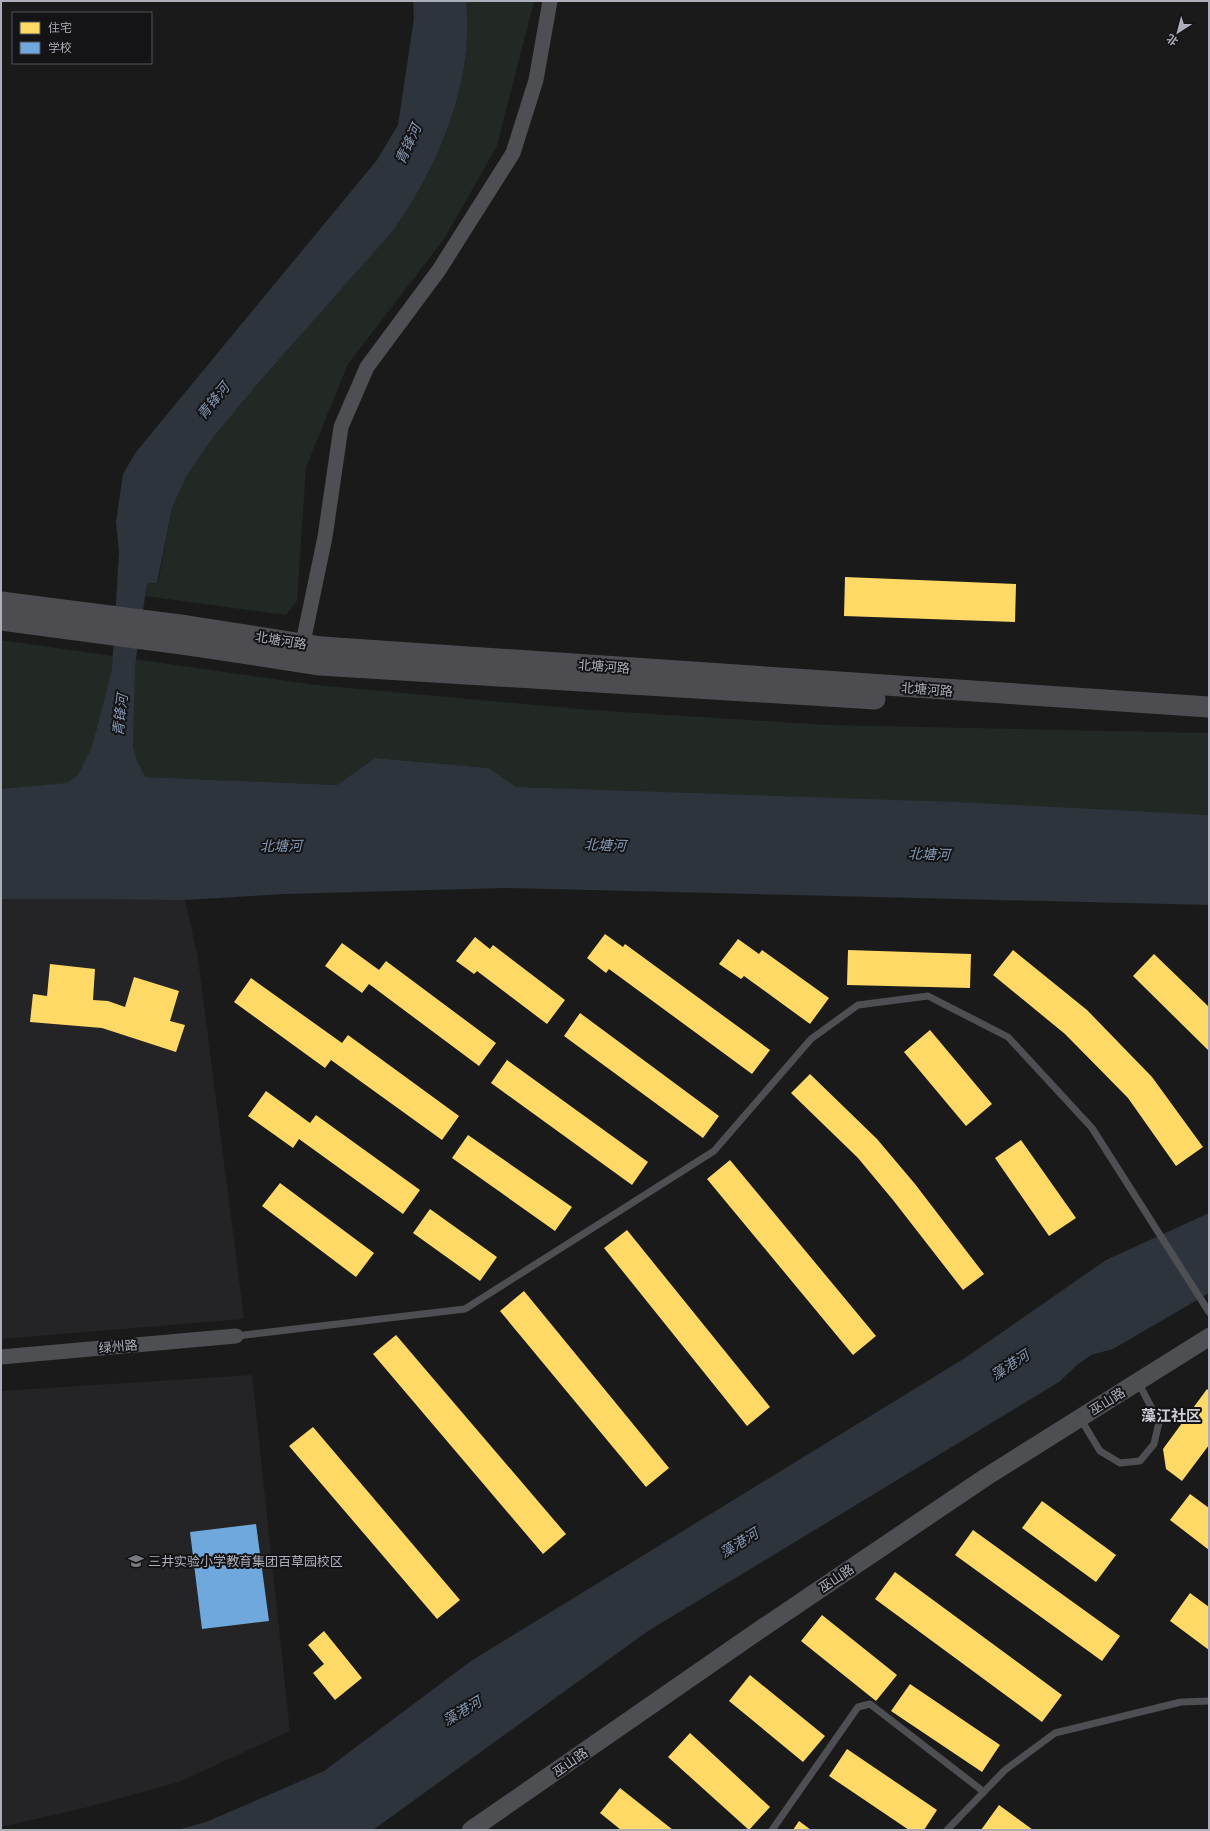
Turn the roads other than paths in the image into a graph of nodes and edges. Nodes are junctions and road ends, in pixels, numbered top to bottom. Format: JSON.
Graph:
{"nodes":[{"id":1,"x":550,"y":1,"type":"edge"},
{"id":2,"x":1,"y":602,"type":"edge"},
{"id":3,"x":1,"y":620,"type":"edge"},
{"id":4,"x":99,"y":624,"type":"junction"},
{"id":5,"x":301,"y":652,"type":"junction"},
{"id":6,"x":1209,"y":707,"type":"edge"},
{"id":7,"x":1209,"y":720,"type":"edge"},
{"id":8,"x":1208,"y":1311,"type":"edge"},
{"id":9,"x":236,"y":1336,"type":"joint"},
{"id":10,"x":1209,"y":1337,"type":"edge"},
{"id":11,"x":1,"y":1356,"type":"edge"},
{"id":12,"x":1138,"y":1382,"type":"junction"},
{"id":13,"x":1080,"y":1418,"type":"junction"},
{"id":14,"x":1209,"y":1701,"type":"edge"},
{"id":15,"x":984,"y":1792,"type":"junction"},
{"id":16,"x":471,"y":1830,"type":"edge"},
{"id":17,"x":772,"y":1830,"type":"edge"},
{"id":18,"x":947,"y":1830,"type":"edge"}],
"edges":[{"from":1,"to":5,"type":"street"},
{"from":2,"to":4,"type":"main road","name":"北塘河路"},
{"from":3,"to":4,"type":"main road","name":"北塘河路"},
{"from":4,"to":5,"type":"main road","name":"北塘河路"},
{"from":5,"to":6,"type":"main road","name":"北塘河路"},
{"from":5,"to":7,"type":"main road","name":"北塘河路"},
{"from":8,"to":9,"type":"lane"},
{"from":9,"to":11,"type":"street","name":"绿州路"},
{"from":10,"to":12,"type":"street","name":"巫山路"},
{"from":12,"to":13,"type":"street","name":"巫山路"},
{"from":12,"to":13,"type":"lane"},
{"from":13,"to":16,"type":"street","name":"巫山路"},
{"from":14,"to":15,"type":"lane"},
{"from":15,"to":17,"type":"lane"},
{"from":15,"to":18,"type":"lane"}]}
